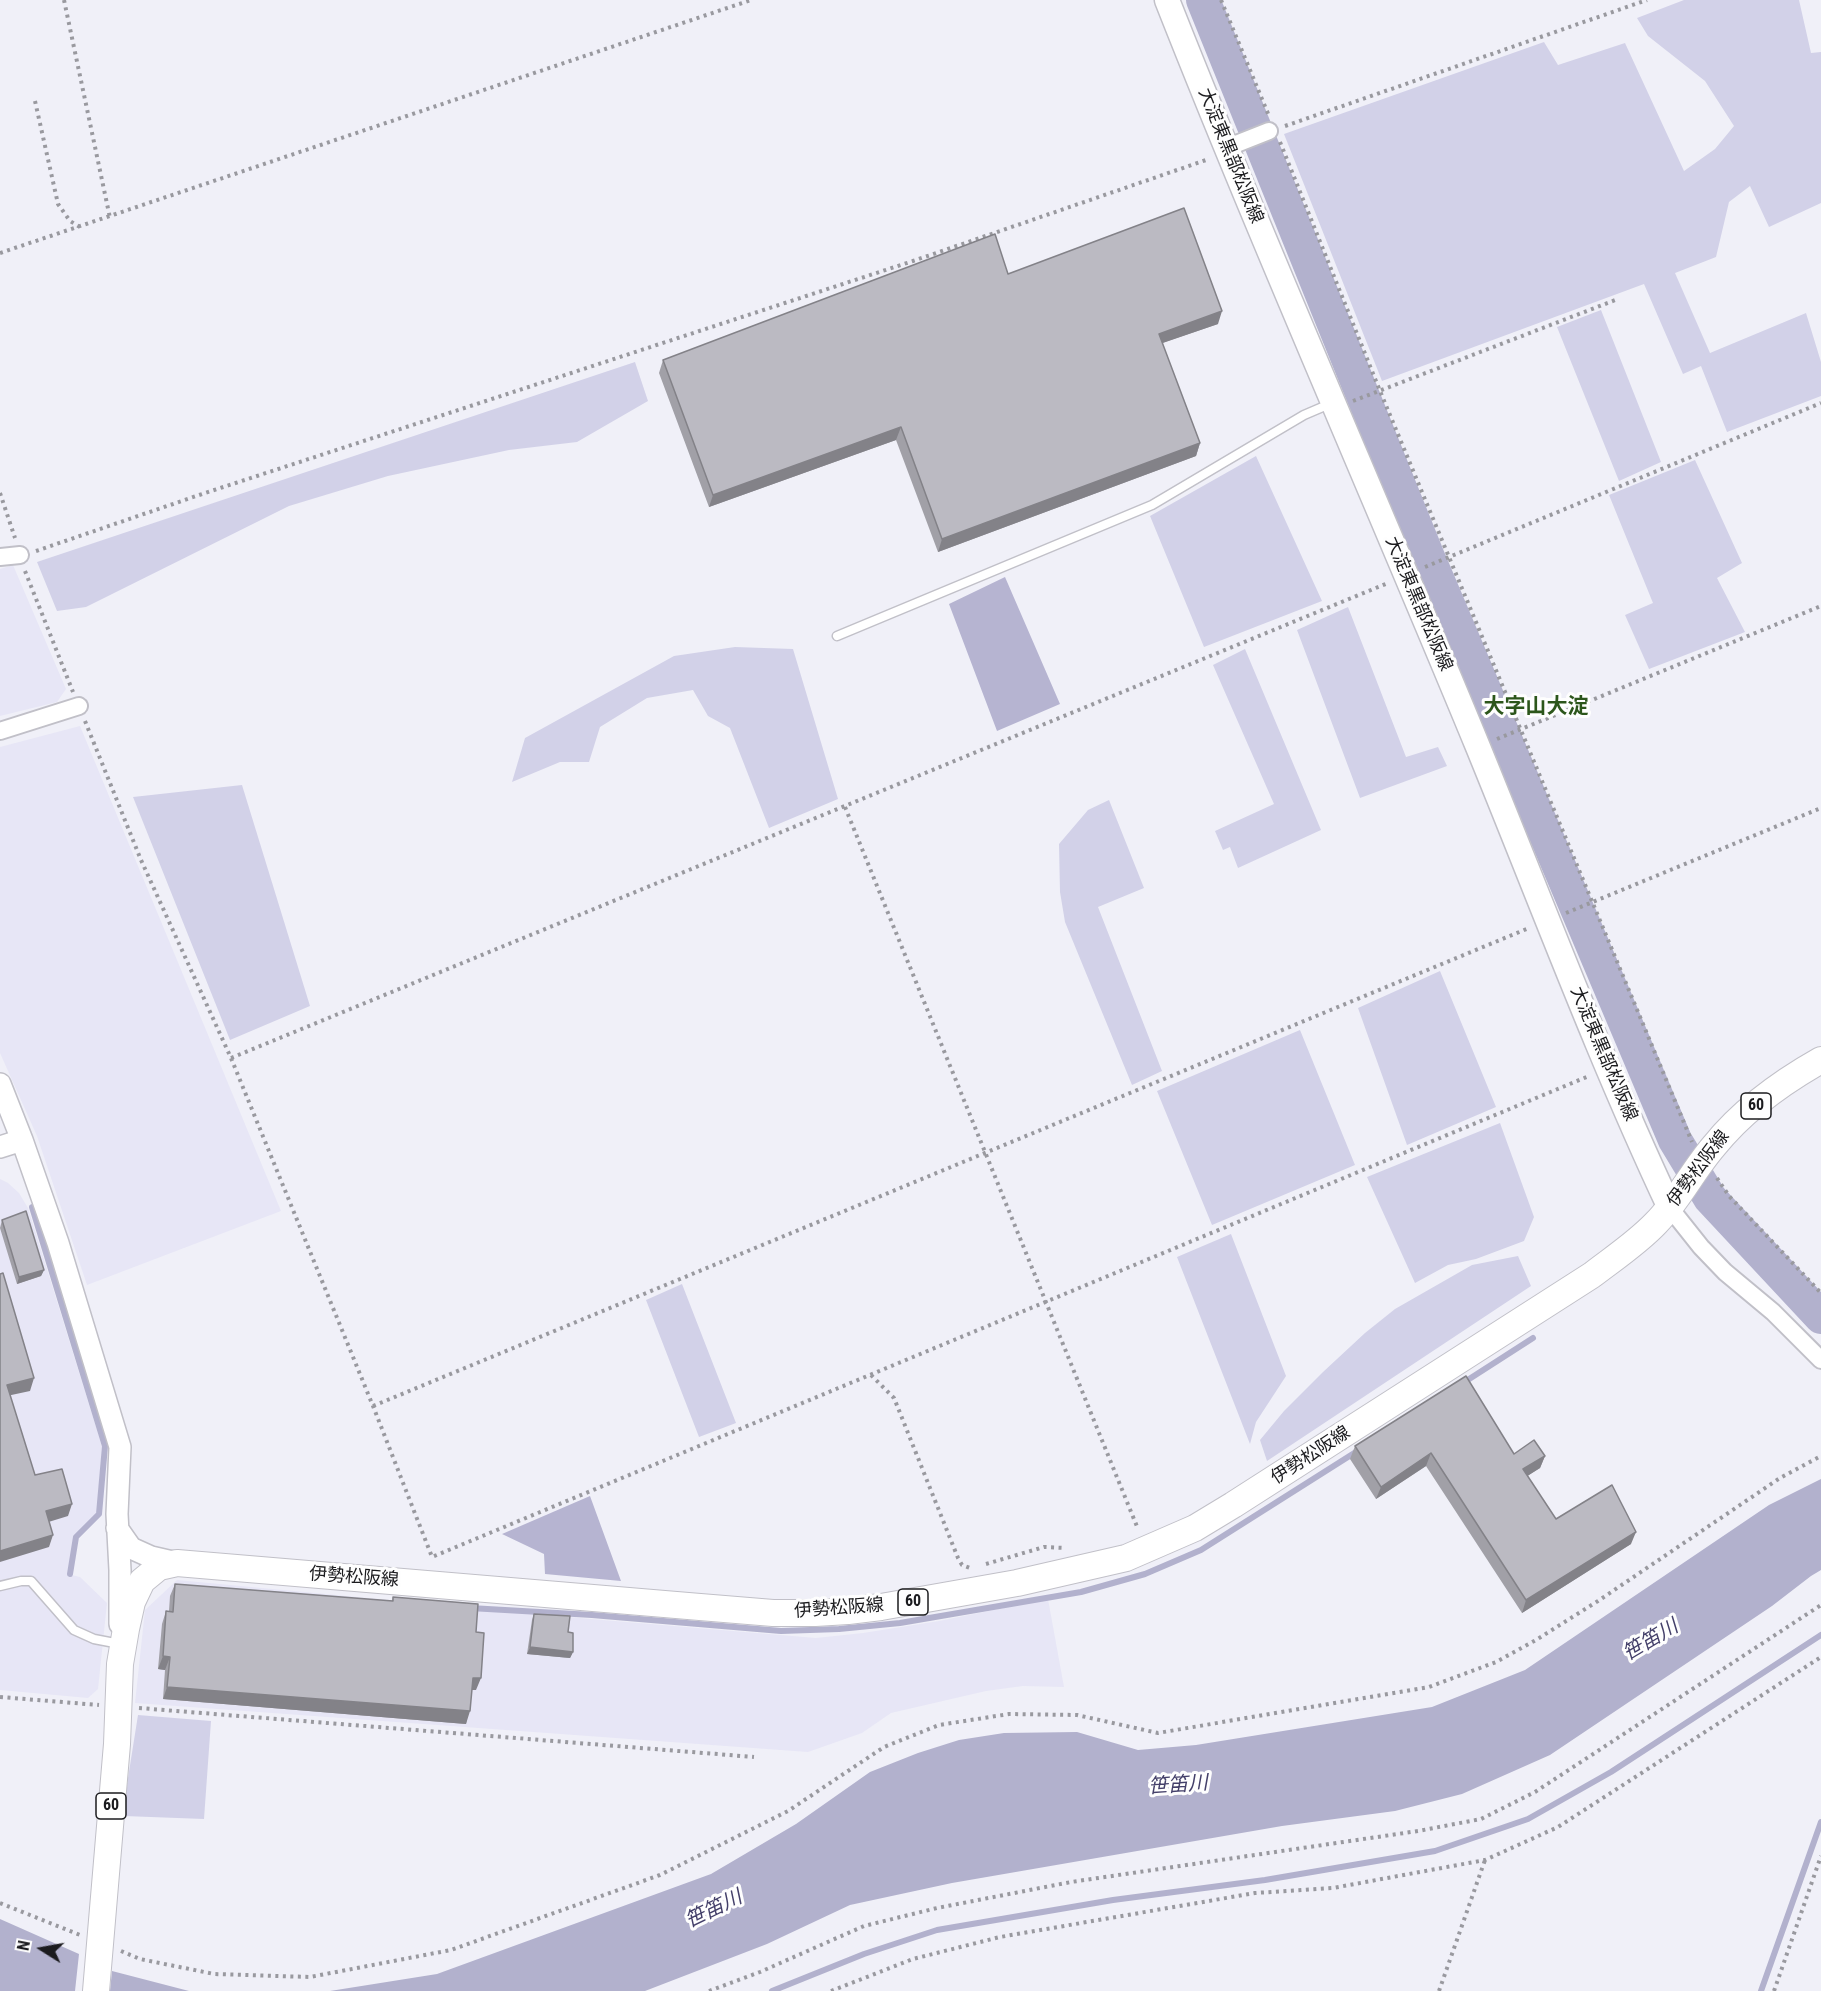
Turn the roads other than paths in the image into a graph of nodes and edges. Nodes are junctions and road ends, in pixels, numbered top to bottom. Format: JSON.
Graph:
{"nodes":[{"id":1,"x":1167,"y":0,"type":"edge"},
{"id":2,"x":1272,"y":130,"type":"road end"},
{"id":3,"x":1231,"y":148,"type":"junction"},
{"id":4,"x":1341,"y":403,"type":"junction"},
{"id":5,"x":20,"y":555,"type":"road end"},
{"id":6,"x":0,"y":558,"type":"edge"},
{"id":7,"x":837,"y":636,"type":"dead end"},
{"id":8,"x":79,"y":706,"type":"road end"},
{"id":9,"x":0,"y":731,"type":"edge"},
{"id":10,"x":1821,"y":1060,"type":"edge"},
{"id":11,"x":0,"y":1084,"type":"edge"},
{"id":12,"x":22,"y":1140,"type":"junction"},
{"id":13,"x":0,"y":1146,"type":"edge"},
{"id":14,"x":1670,"y":1208,"type":"junction"},
{"id":15,"x":1821,"y":1360,"type":"edge"},
{"id":16,"x":117,"y":1528,"type":"junction"},
{"id":17,"x":177,"y":1563,"type":"junction"},
{"id":18,"x":0,"y":1586,"type":"edge"},
{"id":19,"x":120,"y":1654,"type":"junction"},
{"id":20,"x":96,"y":1991,"type":"edge"}],
"edges":[{"from":1,"to":3,"type":"main road","name":"大淀東黒部松阪線"},
{"from":2,"to":3,"type":"street"},
{"from":3,"to":4,"type":"main road","name":"大淀東黒部松阪線"},
{"from":4,"to":7,"type":"lane"},
{"from":4,"to":14,"type":"main road","name":"大淀東黒部松阪線"},
{"from":5,"to":6,"type":"street"},
{"from":8,"to":9,"type":"street"},
{"from":10,"to":14,"type":"main road","name":"伊勢松阪線","number":"60"},
{"from":11,"to":12,"type":"street"},
{"from":12,"to":13,"type":"street"},
{"from":12,"to":16,"type":"street"},
{"from":14,"to":15,"type":"street"},
{"from":14,"to":17,"type":"main road","name":"伊勢松阪線","number":"60"},
{"from":16,"to":17,"type":"street"},
{"from":16,"to":19,"type":"street"},
{"from":17,"to":19,"type":"main road","name":"伊勢松阪線","number":"60"},
{"from":18,"to":19,"type":"lane"},
{"from":19,"to":20,"type":"main road","name":"伊勢松阪線","number":"60"}]}
